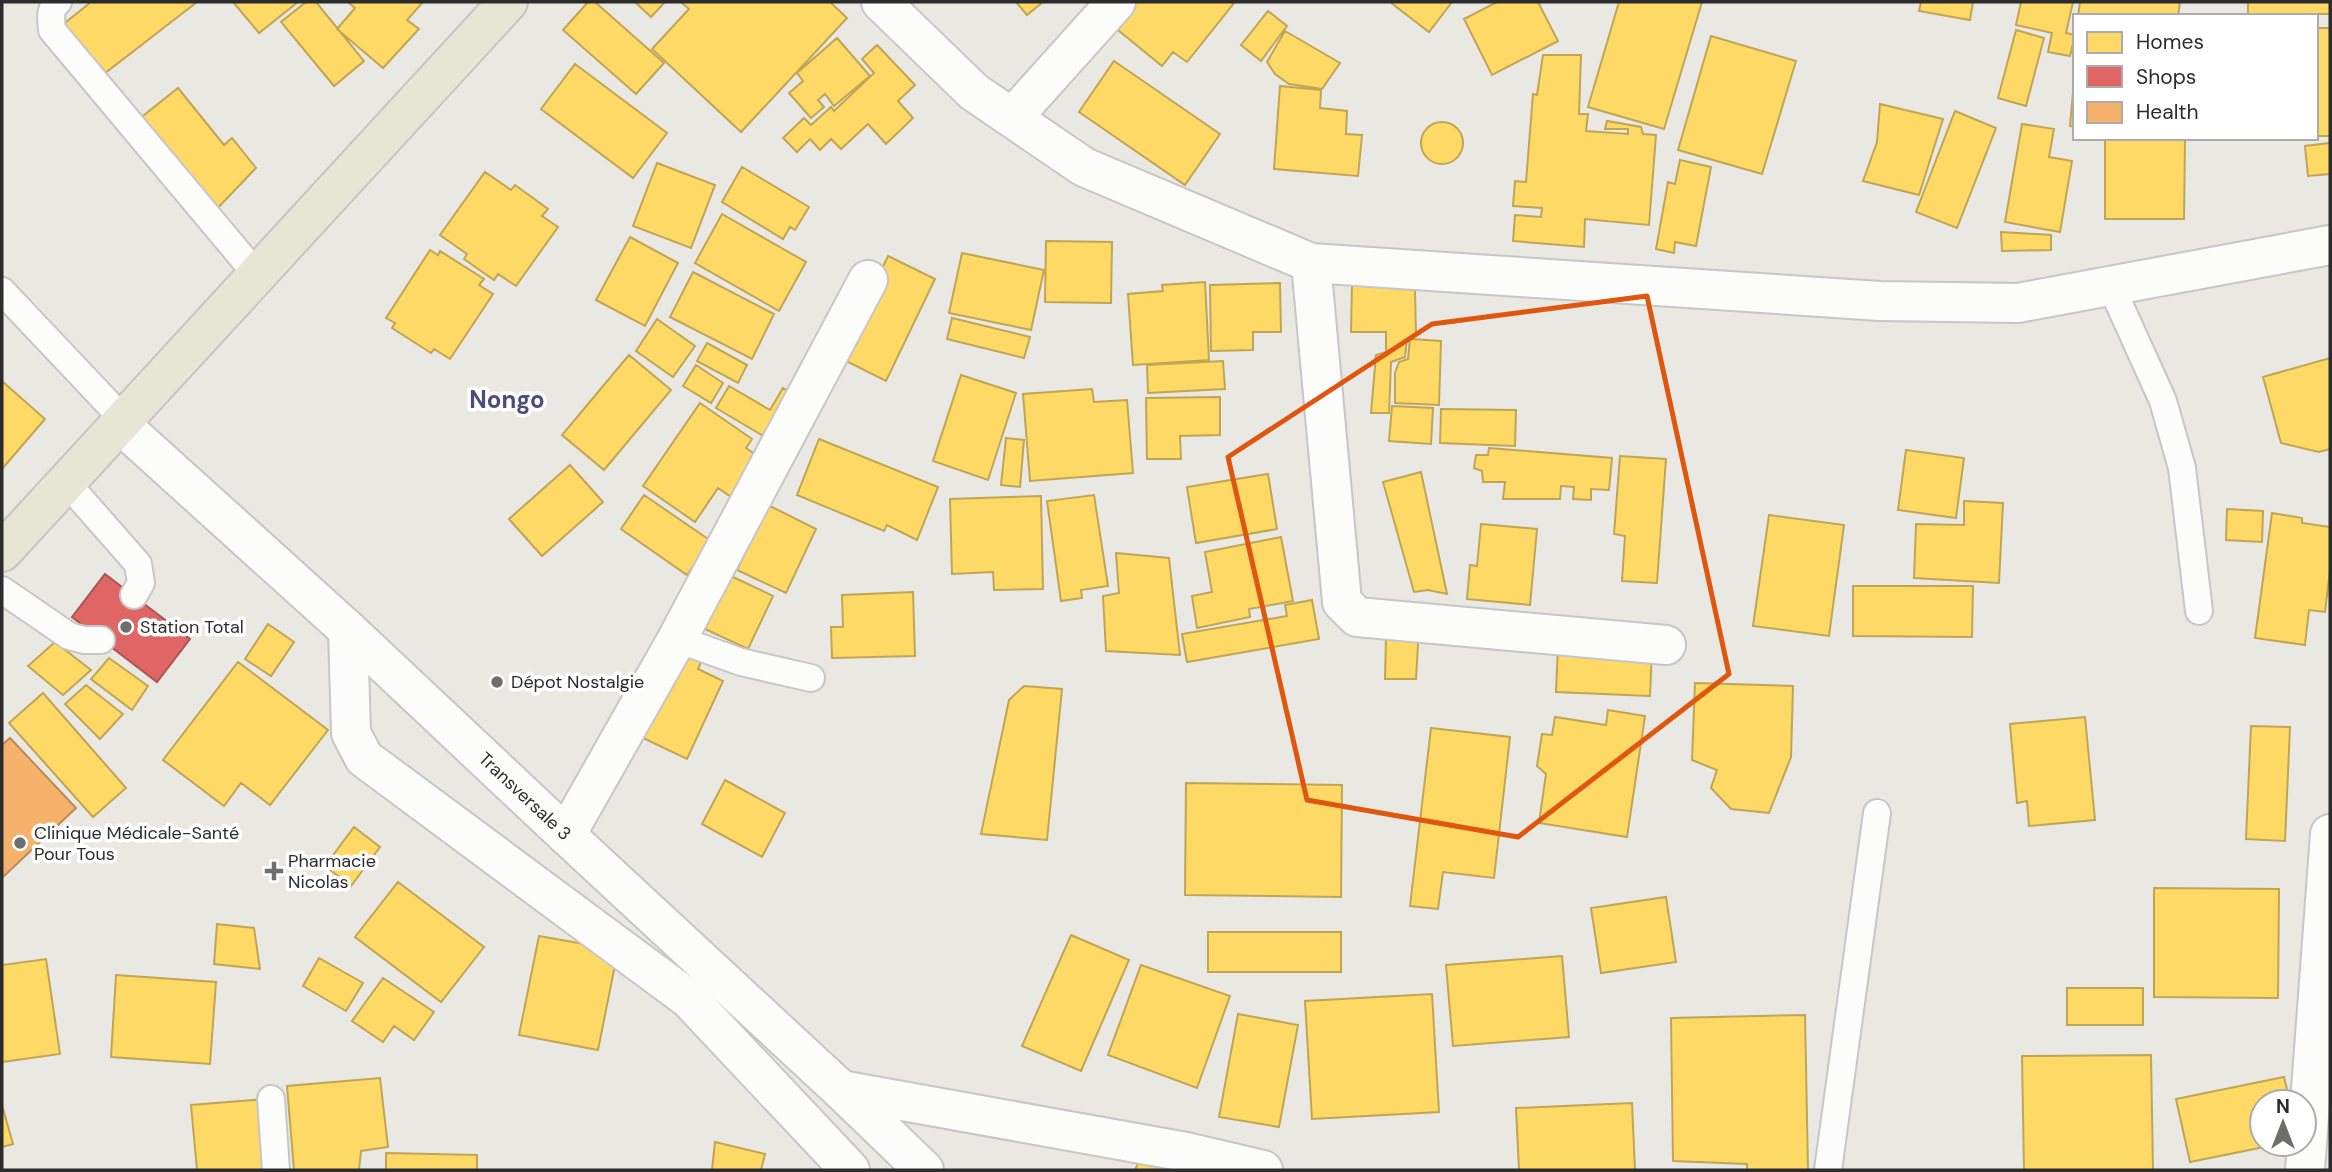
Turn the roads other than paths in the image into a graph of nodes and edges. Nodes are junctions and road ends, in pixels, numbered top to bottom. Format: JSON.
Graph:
{"nodes":[{"id":1,"x":58,"y":2,"type":"edge"},
{"id":2,"x":508,"y":2,"type":"edge"},
{"id":3,"x":881,"y":2,"type":"edge"},
{"id":4,"x":1116,"y":2,"type":"edge"},
{"id":5,"x":1012,"y":118,"type":"junction"},
{"id":6,"x":2330,"y":245,"type":"edge"},
{"id":7,"x":1311,"y":263,"type":"junction"},
{"id":8,"x":257,"y":275,"type":"junction"},
{"id":9,"x":867,"y":280,"type":"dead end"},
{"id":10,"x":2111,"y":286,"type":"junction"},
{"id":11,"x":2,"y":291,"type":"edge"},
{"id":12,"x":122,"y":422,"type":"junction"},
{"id":13,"x":66,"y":482,"type":"junction"},
{"id":14,"x":2,"y":552,"type":"edge"},
{"id":15,"x":2,"y":590,"type":"edge"},
{"id":16,"x":134,"y":596,"type":"dead end"},
{"id":17,"x":2199,"y":611,"type":"dead end"},
{"id":18,"x":348,"y":629,"type":"junction"},
{"id":19,"x":677,"y":639,"type":"junction"},
{"id":20,"x":101,"y":640,"type":"dead end"},
{"id":21,"x":1666,"y":645,"type":"dead end"},
{"id":22,"x":811,"y":678,"type":"dead end"},
{"id":23,"x":1877,"y":813,"type":"dead end"},
{"id":24,"x":2330,"y":834,"type":"edge"},
{"id":25,"x":566,"y":835,"type":"junction"},
{"id":26,"x":841,"y":1090,"type":"junction"},
{"id":27,"x":271,"y":1099,"type":"dead end"},
{"id":28,"x":276,"y":1170,"type":"edge"},
{"id":29,"x":850,"y":1170,"type":"edge"},
{"id":30,"x":925,"y":1170,"type":"edge"},
{"id":31,"x":1263,"y":1170,"type":"edge"},
{"id":32,"x":1828,"y":1170,"type":"edge"},
{"id":33,"x":2305,"y":1170,"type":"edge"}],
"edges":[{"from":1,"to":8,"type":"lane"},
{"from":2,"to":8,"type":"main road"},
{"from":3,"to":5,"type":"street"},
{"from":4,"to":5,"type":"street"},
{"from":5,"to":7,"type":"street"},
{"from":6,"to":10,"type":"street"},
{"from":7,"to":10,"type":"street"},
{"from":7,"to":21,"type":"street"},
{"from":8,"to":12,"type":"main road"},
{"from":9,"to":19,"type":"street"},
{"from":10,"to":17,"type":"lane"},
{"from":11,"to":12,"type":"lane"},
{"from":12,"to":13,"type":"main road"},
{"from":12,"to":18,"type":"street","name":"Transversale 3"},
{"from":13,"to":14,"type":"main road"},
{"from":13,"to":16,"type":"lane"},
{"from":15,"to":20,"type":"lane"},
{"from":18,"to":25,"type":"street","name":"Transversale 3"},
{"from":18,"to":29,"type":"street"},
{"from":19,"to":22,"type":"lane"},
{"from":19,"to":25,"type":"street"},
{"from":23,"to":32,"type":"lane"},
{"from":24,"to":33,"type":"street"},
{"from":25,"to":26,"type":"street","name":"Transversale 3"},
{"from":26,"to":30,"type":"street","name":"Transversale 3"},
{"from":26,"to":31,"type":"street"},
{"from":27,"to":28,"type":"lane"}]}
